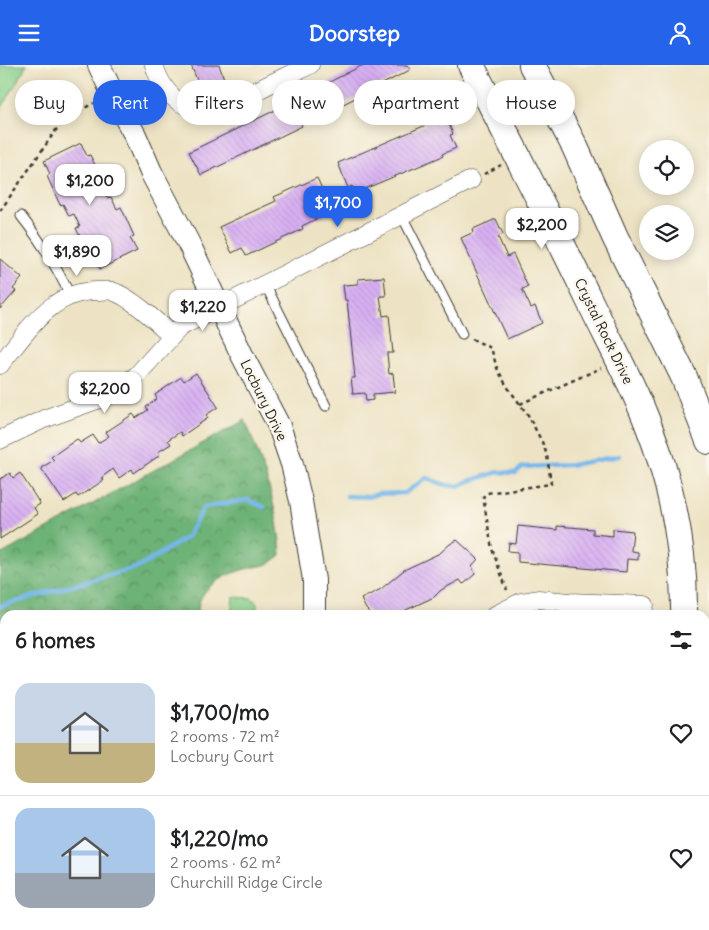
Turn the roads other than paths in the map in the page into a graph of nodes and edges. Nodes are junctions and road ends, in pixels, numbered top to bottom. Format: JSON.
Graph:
{"nodes":[{"id":1,"x":99,"y":65,"type":"edge"},
{"id":2,"x":154,"y":65,"type":"edge"},
{"id":3,"x":310,"y":65,"type":"edge"},
{"id":4,"x":471,"y":65,"type":"edge"},
{"id":5,"x":532,"y":65,"type":"edge"},
{"id":6,"x":471,"y":180,"type":"road end"},
{"id":7,"x":401,"y":214,"type":"junction"},
{"id":8,"x":21,"y":216,"type":"dead end"},
{"id":9,"x":265,"y":284,"type":"junction"},
{"id":10,"x":70,"y":295,"type":"junction"},
{"id":11,"x":219,"y":305,"type":"junction"},
{"id":12,"x":462,"y":333,"type":"road end"},
{"id":13,"x":171,"y":335,"type":"junction"},
{"id":14,"x":0,"y":365,"type":"edge"},
{"id":15,"x":326,"y":406,"type":"dead end"},
{"id":16,"x":0,"y":440,"type":"edge"},
{"id":17,"x":709,"y":441,"type":"edge"},
{"id":18,"x":645,"y":605,"type":"dead end"},
{"id":19,"x":569,"y":609,"type":"edge"},
{"id":20,"x":314,"y":610,"type":"edge"},
{"id":21,"x":505,"y":610,"type":"edge"},
{"id":22,"x":684,"y":610,"type":"edge"}],
"edges":[{"from":1,"to":11,"type":"street","name":"Locbury Drive"},
{"from":2,"to":3,"type":"street"},
{"from":4,"to":22,"type":"main road","name":"Crystal Rock Drive"},
{"from":5,"to":17,"type":"main road"},
{"from":6,"to":7,"type":"street"},
{"from":7,"to":9,"type":"street"},
{"from":7,"to":12,"type":"lane"},
{"from":8,"to":10,"type":"lane"},
{"from":9,"to":11,"type":"street"},
{"from":9,"to":15,"type":"lane"},
{"from":10,"to":13,"type":"street"},
{"from":10,"to":14,"type":"street"},
{"from":11,"to":13,"type":"street"},
{"from":11,"to":20,"type":"street","name":"Locbury Drive"},
{"from":13,"to":16,"type":"street"},
{"from":18,"to":19,"type":"street"},
{"from":19,"to":21,"type":"street"}]}
